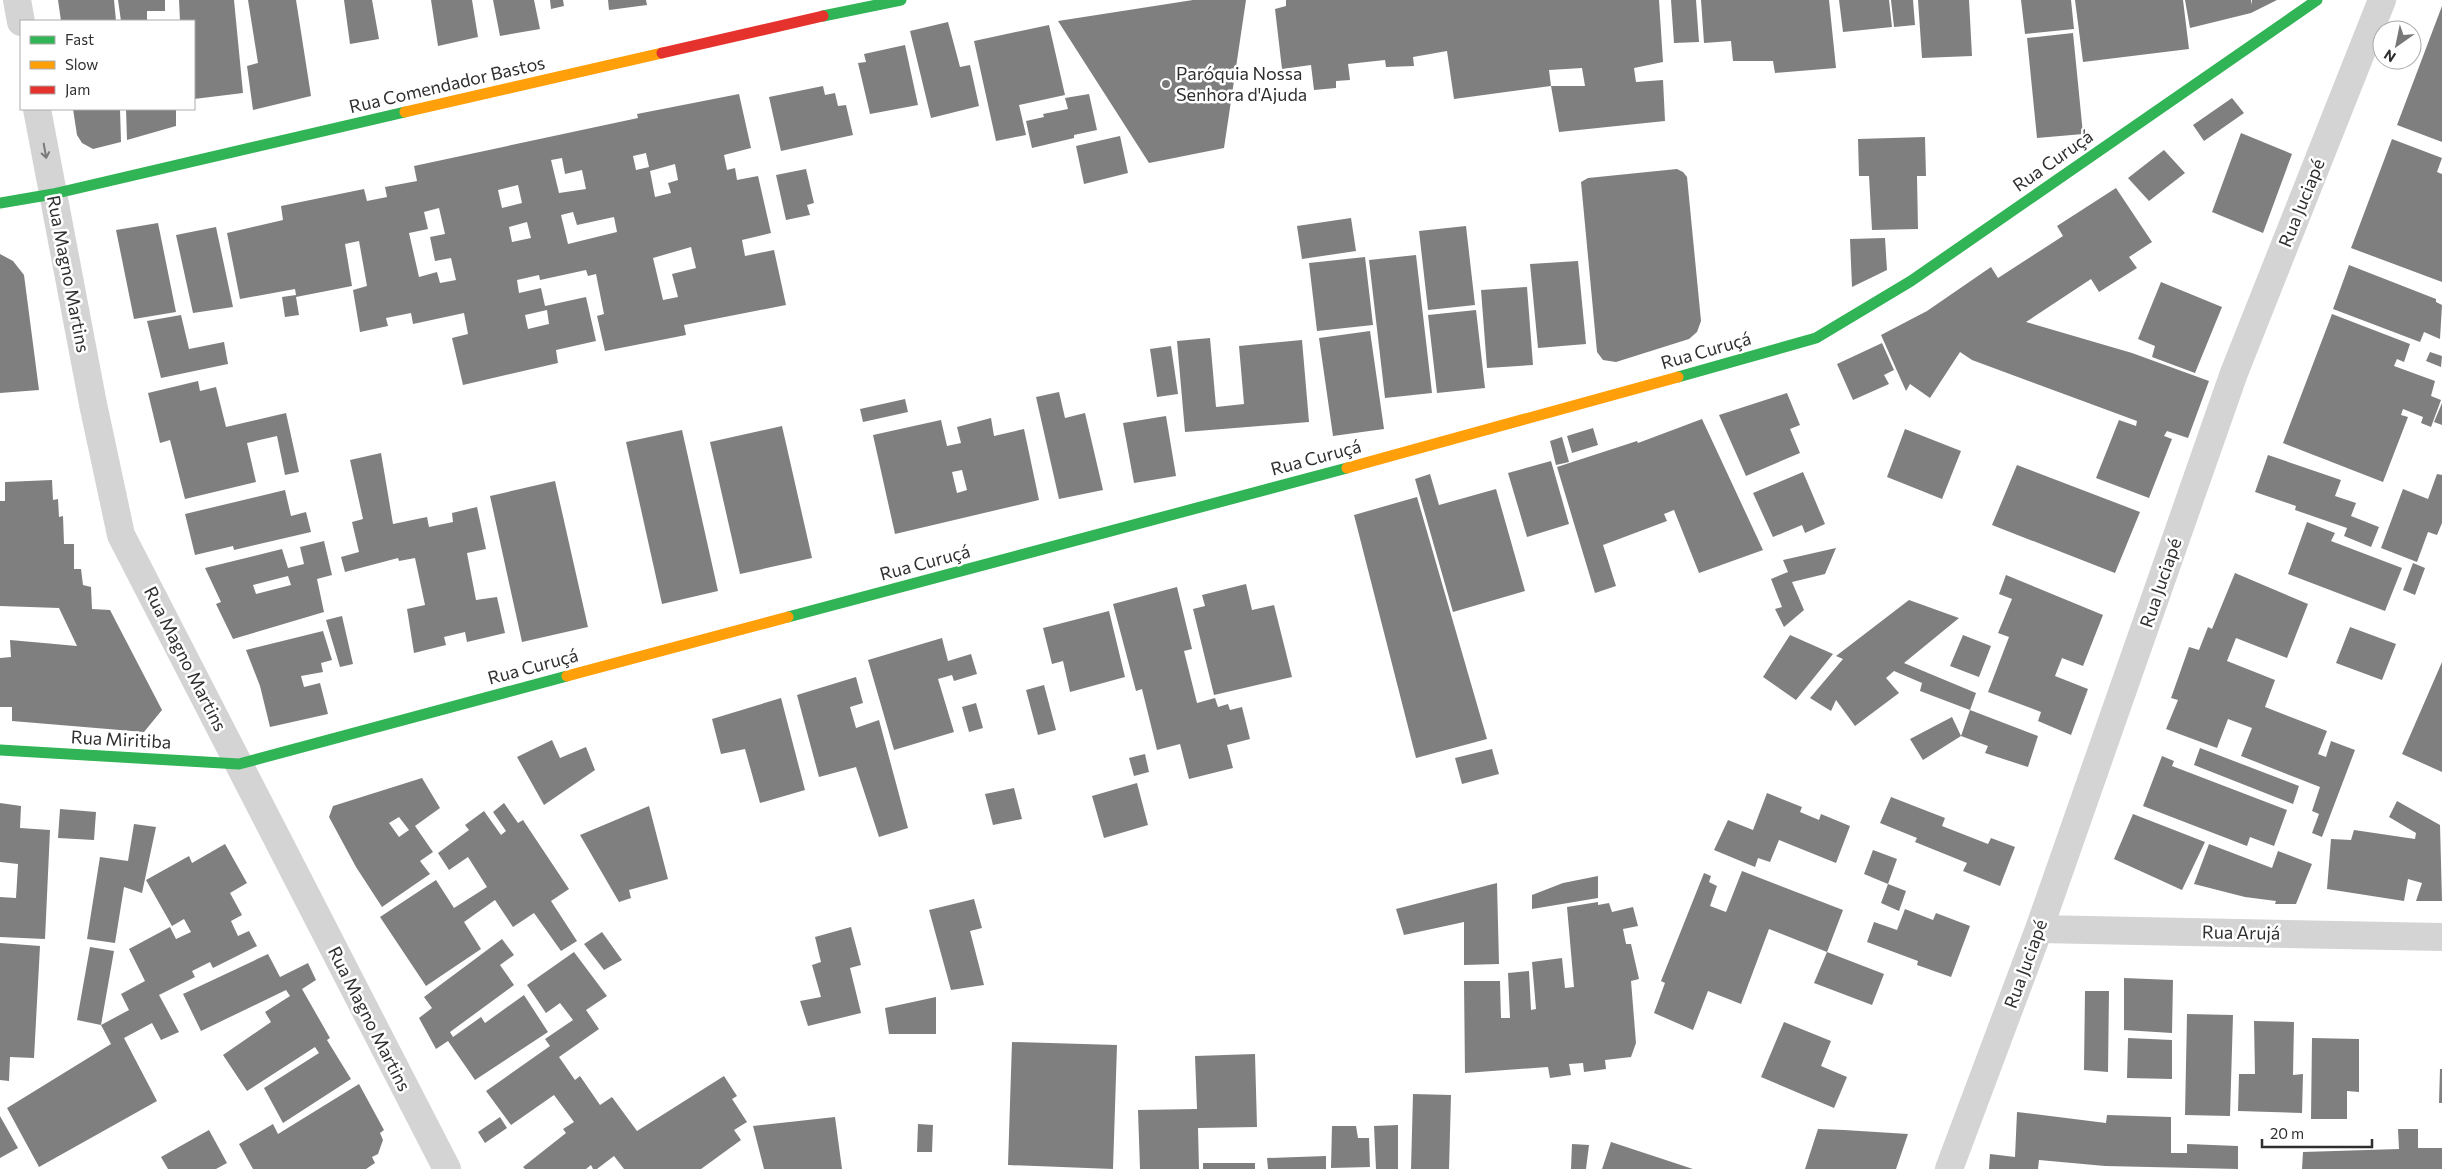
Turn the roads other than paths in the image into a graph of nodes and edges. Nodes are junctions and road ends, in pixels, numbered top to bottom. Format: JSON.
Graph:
{"nodes":[{"id":1,"x":17,"y":0,"type":"edge"},
{"id":2,"x":901,"y":0,"type":"edge"},
{"id":3,"x":2318,"y":0,"type":"edge"},
{"id":4,"x":2382,"y":0,"type":"edge"},
{"id":5,"x":21,"y":20,"type":"edge"},
{"id":6,"x":37,"y":110,"type":"edge"},
{"id":7,"x":53,"y":194,"type":"junction"},
{"id":8,"x":0,"y":203,"type":"edge"},
{"id":9,"x":0,"y":750,"type":"edge"},
{"id":10,"x":239,"y":764,"type":"junction"},
{"id":11,"x":2039,"y":929,"type":"junction"},
{"id":12,"x":2442,"y":937,"type":"edge"},
{"id":13,"x":435,"y":1165,"type":"edge"},
{"id":14,"x":1949,"y":1169,"type":"edge"}],
"edges":[{"from":1,"to":5,"type":"street"},
{"from":2,"to":7,"type":"street","name":"Rua Comendador Bastos"},
{"from":3,"to":10,"type":"street","name":"Rua Curuçá"},
{"from":4,"to":11,"type":"street","name":"Rua Juciapé"},
{"from":6,"to":7,"type":"street","name":"Rua Magno Martins","one_way":true},
{"from":7,"to":8,"type":"street","name":"Rua Comendador Bastos"},
{"from":7,"to":10,"type":"street","name":"Rua Magno Martins"},
{"from":9,"to":10,"type":"street","name":"Rua Miritiba"},
{"from":10,"to":13,"type":"street","name":"Rua Magno Martins"},
{"from":11,"to":12,"type":"street","name":"Rua Arujá"},
{"from":11,"to":14,"type":"street","name":"Rua Juciapé"}]}
